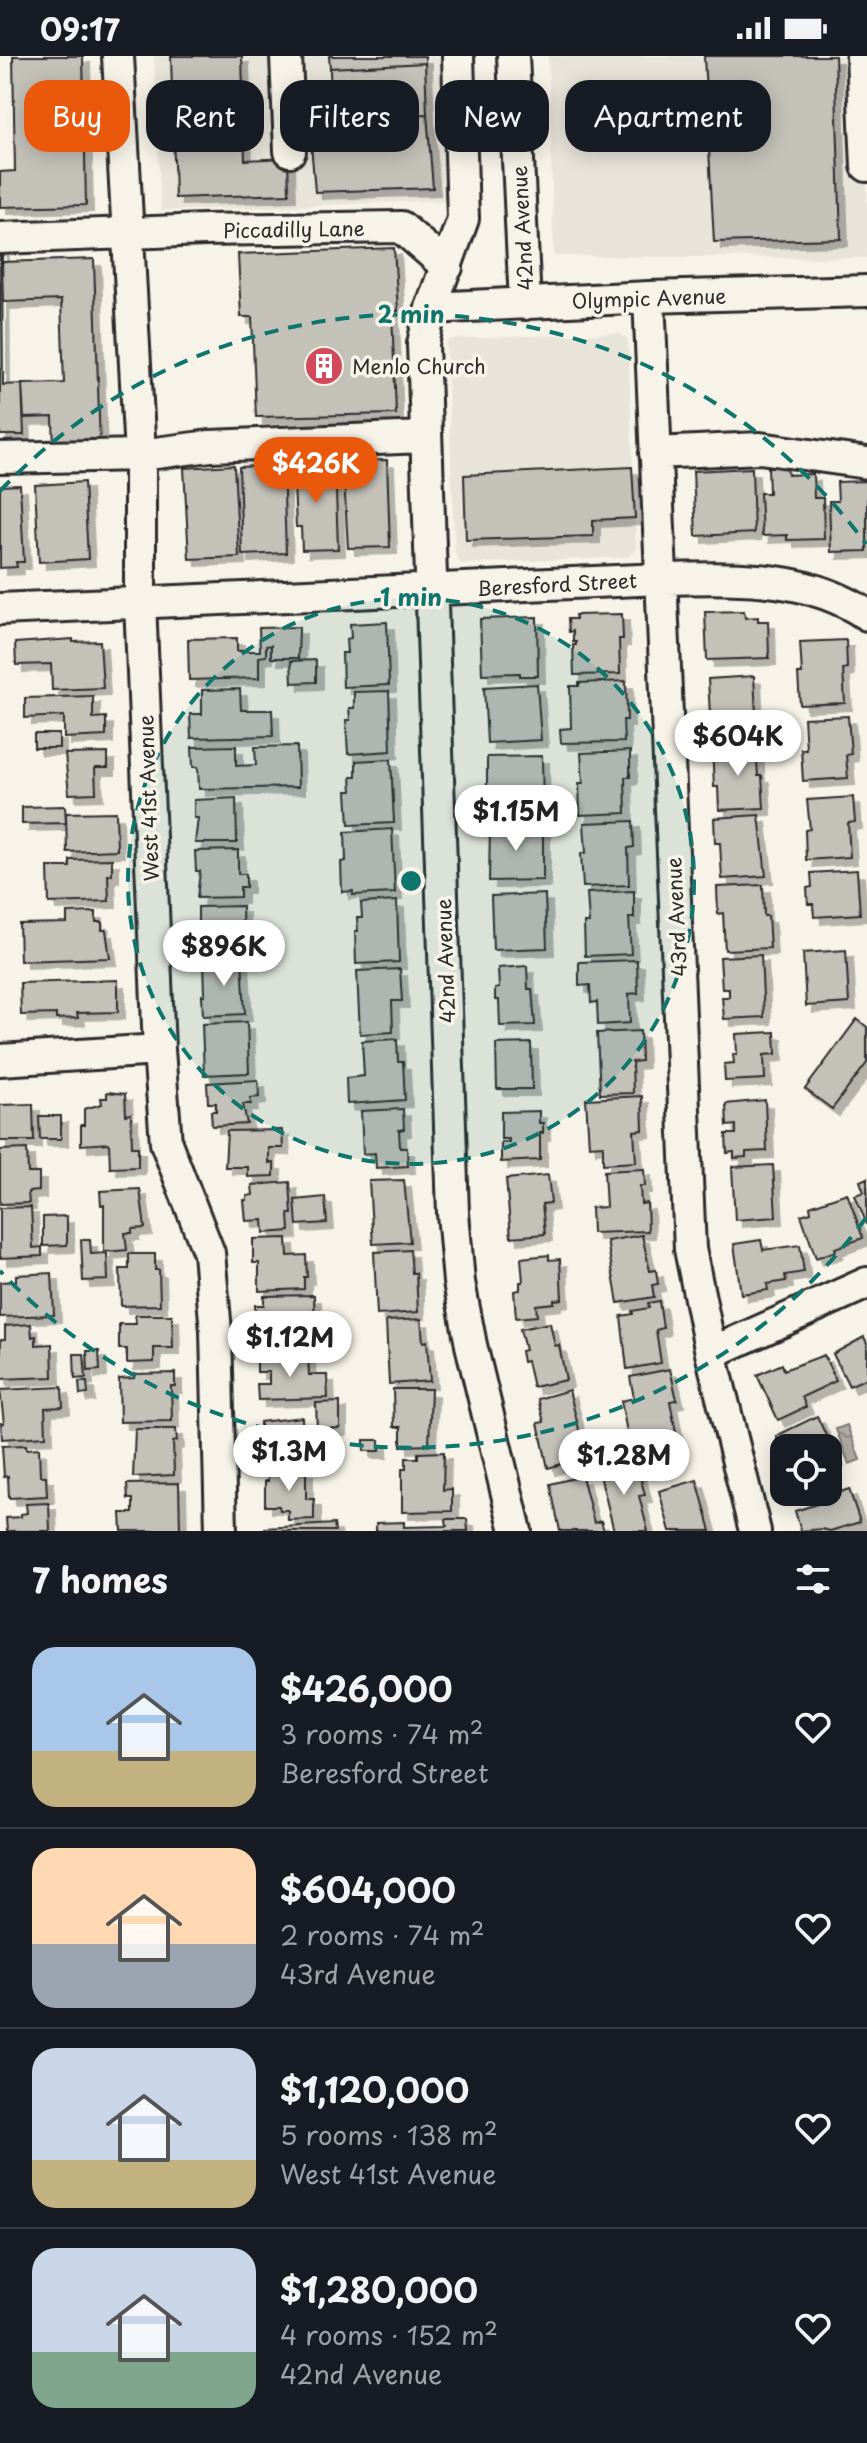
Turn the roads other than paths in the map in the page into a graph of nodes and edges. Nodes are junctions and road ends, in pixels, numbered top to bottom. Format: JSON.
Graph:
{"nodes":[{"id":1,"x":118,"y":56,"type":"edge"},
{"id":2,"x":286,"y":56,"type":"edge"},
{"id":3,"x":458,"y":56,"type":"edge"},
{"id":4,"x":513,"y":56,"type":"edge"},
{"id":5,"x":862,"y":56,"type":"edge"},
{"id":6,"x":287,"y":80,"type":"edge"},
{"id":7,"x":867,"y":166,"type":"edge"},
{"id":8,"x":126,"y":233,"type":"junction"},
{"id":9,"x":0,"y":238,"type":"edge"},
{"id":10,"x":447,"y":267,"type":"junction"},
{"id":11,"x":867,"y":291,"type":"edge"},
{"id":12,"x":649,"y":297,"type":"junction"},
{"id":13,"x":525,"y":304,"type":"junction"},
{"id":14,"x":431,"y":308,"type":"junction"},
{"id":15,"x":424,"y":437,"type":"junction"},
{"id":16,"x":655,"y":453,"type":"junction"},
{"id":17,"x":140,"y":455,"type":"junction"},
{"id":18,"x":0,"y":458,"type":"edge"},
{"id":19,"x":867,"y":463,"type":"edge"},
{"id":20,"x":661,"y":579,"type":"junction"},
{"id":21,"x":430,"y":590,"type":"junction"},
{"id":22,"x":140,"y":602,"type":"junction"},
{"id":23,"x":0,"y":609,"type":"edge"},
{"id":24,"x":867,"y":615,"type":"edge"},
{"id":25,"x":159,"y":1050,"type":"junction"},
{"id":26,"x":0,"y":1060,"type":"edge"},
{"id":27,"x":867,"y":1283,"type":"edge"},
{"id":28,"x":711,"y":1353,"type":"junction"},
{"id":29,"x":221,"y":1531,"type":"edge"},
{"id":30,"x":516,"y":1531,"type":"edge"},
{"id":31,"x":755,"y":1531,"type":"edge"}],
"edges":[{"from":1,"to":8,"type":"street","name":"West 41st Avenue"},
{"from":2,"to":6,"type":"street"},
{"from":3,"to":10,"type":"street","name":"42nd Avenue"},
{"from":4,"to":13,"type":"street","name":"42nd Avenue"},
{"from":5,"to":7,"type":"street"},
{"from":8,"to":9,"type":"street","name":"Piccadilly Lane"},
{"from":8,"to":10,"type":"street","name":"Piccadilly Lane"},
{"from":8,"to":17,"type":"street","name":"West 41st Avenue"},
{"from":10,"to":14,"type":"street","name":"42nd Avenue"},
{"from":11,"to":12,"type":"street","name":"Olympic Avenue"},
{"from":12,"to":13,"type":"street","name":"Olympic Avenue"},
{"from":12,"to":16,"type":"street","name":"43rd Avenue"},
{"from":13,"to":14,"type":"street","name":"Olympic Avenue"},
{"from":14,"to":15,"type":"street","name":"42nd Avenue"},
{"from":15,"to":17,"type":"street"},
{"from":15,"to":21,"type":"street","name":"42nd Avenue"},
{"from":16,"to":19,"type":"street"},
{"from":16,"to":20,"type":"street","name":"43rd Avenue"},
{"from":17,"to":18,"type":"street"},
{"from":17,"to":22,"type":"street","name":"West 41st Avenue"},
{"from":20,"to":21,"type":"street","name":"Beresford Street"},
{"from":20,"to":24,"type":"street","name":"Beresford Street"},
{"from":20,"to":28,"type":"street","name":"43rd Avenue"},
{"from":21,"to":22,"type":"street","name":"Beresford Street"},
{"from":21,"to":30,"type":"street","name":"42nd Avenue"},
{"from":22,"to":23,"type":"street","name":"Beresford Street"},
{"from":22,"to":25,"type":"street","name":"West 41st Avenue"},
{"from":25,"to":26,"type":"street"},
{"from":25,"to":29,"type":"street","name":"West 41st Avenue"},
{"from":27,"to":28,"type":"street"},
{"from":28,"to":31,"type":"street","name":"43rd Avenue"}]}
